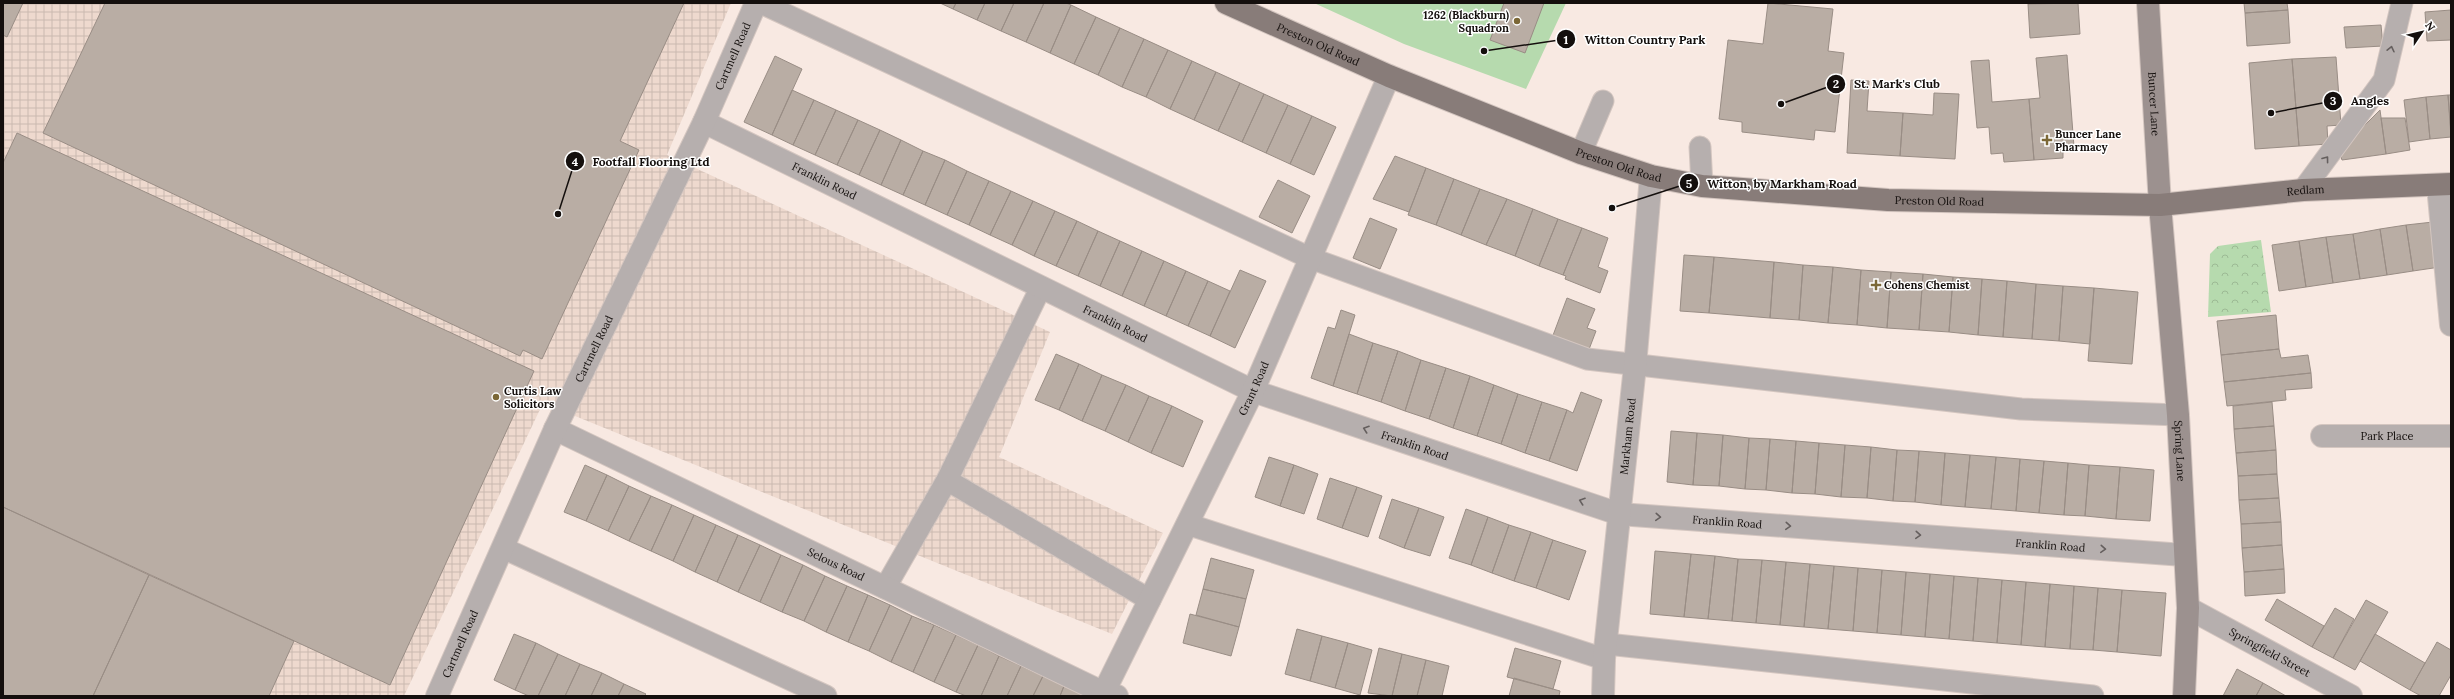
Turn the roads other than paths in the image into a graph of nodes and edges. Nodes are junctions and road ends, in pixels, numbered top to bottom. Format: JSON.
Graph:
{"nodes":[{"id":1,"x":756,"y":3,"type":"edge"},
{"id":2,"x":761,"y":3,"type":"edge"},
{"id":3,"x":1226,"y":3,"type":"edge"},
{"id":4,"x":2148,"y":3,"type":"edge"},
{"id":5,"x":2402,"y":3,"type":"edge"},
{"id":6,"x":1389,"y":76,"type":"junction"},
{"id":7,"x":1603,"y":101,"type":"dead end"},
{"id":8,"x":704,"y":122,"type":"junction"},
{"id":9,"x":1700,"y":147,"type":"dead end"},
{"id":10,"x":1581,"y":153,"type":"junction"},
{"id":11,"x":1652,"y":176,"type":"junction"},
{"id":12,"x":2444,"y":185,"type":"edge"},
{"id":13,"x":1702,"y":186,"type":"junction"},
{"id":14,"x":2303,"y":190,"type":"junction"},
{"id":15,"x":2160,"y":206,"type":"junction"},
{"id":16,"x":1310,"y":258,"type":"junction"},
{"id":17,"x":1041,"y":287,"type":"junction"},
{"id":18,"x":2451,"y":325,"type":"edge"},
{"id":19,"x":1636,"y":366,"type":"junction"},
{"id":20,"x":1253,"y":391,"type":"junction"},
{"id":21,"x":2178,"y":415,"type":"junction"},
{"id":22,"x":555,"y":429,"type":"junction"},
{"id":23,"x":2322,"y":436,"type":"dead end"},
{"id":24,"x":2451,"y":436,"type":"edge"},
{"id":25,"x":947,"y":480,"type":"junction"},
{"id":26,"x":1619,"y":514,"type":"junction"},
{"id":27,"x":1187,"y":524,"type":"junction"},
{"id":28,"x":503,"y":548,"type":"junction"},
{"id":29,"x":2184,"y":555,"type":"junction"},
{"id":30,"x":885,"y":588,"type":"junction"},
{"id":31,"x":1150,"y":600,"type":"junction"},
{"id":32,"x":2188,"y":608,"type":"junction"},
{"id":33,"x":1606,"y":651,"type":"junction"},
{"id":34,"x":1108,"y":695,"type":"edge"},
{"id":35,"x":437,"y":696,"type":"edge"},
{"id":36,"x":826,"y":696,"type":"edge"},
{"id":37,"x":1603,"y":696,"type":"edge"},
{"id":38,"x":2093,"y":696,"type":"edge"},
{"id":39,"x":2184,"y":696,"type":"edge"},
{"id":40,"x":2351,"y":696,"type":"edge"}],
"edges":[{"from":1,"to":8,"type":"street","name":"Cartmell Road"},
{"from":2,"to":16,"type":"lane"},
{"from":3,"to":6,"type":"main road","name":"Preston Old Road"},
{"from":4,"to":15,"type":"main road","name":"Buncer Lane"},
{"from":14,"to":5,"type":"lane","one_way":true},
{"from":6,"to":10,"type":"main road","name":"Preston Old Road"},
{"from":6,"to":16,"type":"street","name":"Grant Road"},
{"from":7,"to":10,"type":"lane"},
{"from":8,"to":17,"type":"street","name":"Franklin Road"},
{"from":8,"to":22,"type":"street","name":"Cartmell Road"},
{"from":9,"to":13,"type":"lane"},
{"from":10,"to":11,"type":"main road","name":"Preston Old Road"},
{"from":11,"to":13,"type":"main road","name":"Preston Old Road"},
{"from":11,"to":19,"type":"street","name":"Markham Road"},
{"from":12,"to":14,"type":"main road","name":"Redlam"},
{"from":12,"to":18,"type":"street"},
{"from":13,"to":15,"type":"main road","name":"Preston Old Road"},
{"from":14,"to":15,"type":"main road","name":"Redlam"},
{"from":15,"to":21,"type":"main road","name":"Spring Lane"},
{"from":16,"to":19,"type":"lane"},
{"from":16,"to":20,"type":"street","name":"Grant Road"},
{"from":17,"to":20,"type":"street","name":"Franklin Road"},
{"from":17,"to":25,"type":"lane"},
{"from":19,"to":21,"type":"lane"},
{"from":19,"to":26,"type":"street","name":"Markham Road"},
{"from":26,"to":20,"type":"street","name":"Franklin Road","one_way":true},
{"from":20,"to":27,"type":"street","name":"Grant Road"},
{"from":21,"to":29,"type":"main road","name":"Spring Lane"},
{"from":22,"to":28,"type":"street","name":"Cartmell Road"},
{"from":22,"to":30,"type":"street","name":"Selous Road"},
{"from":23,"to":24,"type":"street","name":"Park Place"},
{"from":25,"to":30,"type":"lane"},
{"from":25,"to":31,"type":"lane"},
{"from":26,"to":29,"type":"street","name":"Franklin Road","one_way":true},
{"from":26,"to":33,"type":"street","name":"Markham Road"},
{"from":27,"to":31,"type":"street","name":"Grant Road"},
{"from":27,"to":33,"type":"lane"},
{"from":28,"to":35,"type":"street","name":"Cartmell Road"},
{"from":28,"to":36,"type":"lane"},
{"from":29,"to":32,"type":"main road","name":"Spring Lane"},
{"from":30,"to":34,"type":"street","name":"Selous Road"},
{"from":31,"to":34,"type":"street","name":"Grant Road"},
{"from":32,"to":39,"type":"main road","name":"Spring Lane"},
{"from":32,"to":40,"type":"street","name":"Springfield Street"},
{"from":33,"to":37,"type":"street","name":"Markham Road"},
{"from":33,"to":38,"type":"lane"}]}
